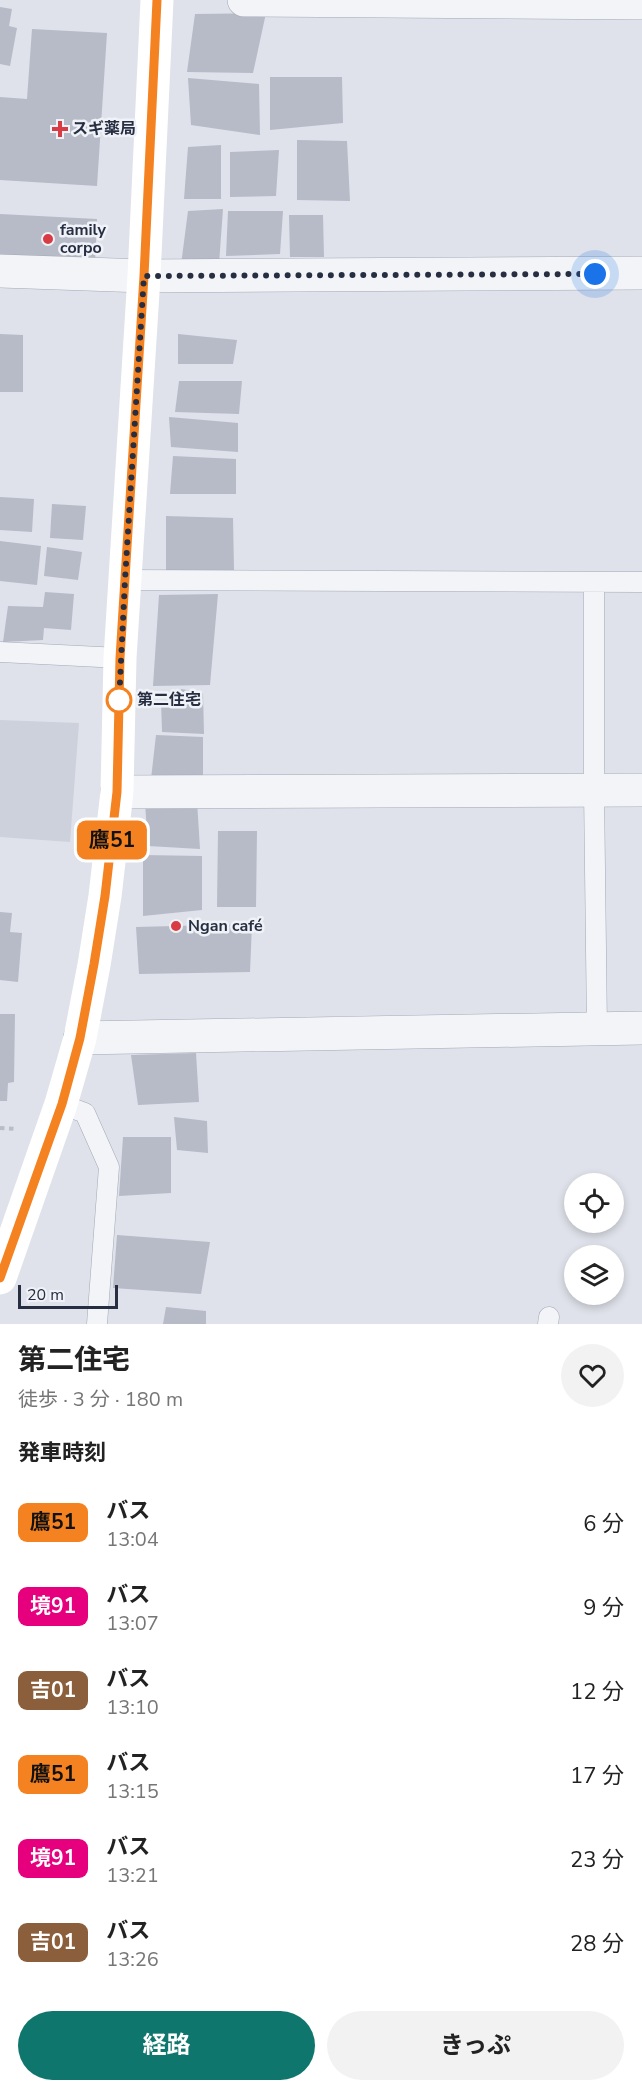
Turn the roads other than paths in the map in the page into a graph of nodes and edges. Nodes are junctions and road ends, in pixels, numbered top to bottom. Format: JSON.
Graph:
{"nodes":[{"id":1,"x":157,"y":0,"type":"edge"},
{"id":2,"x":244,"y":0,"type":"edge"},
{"id":3,"x":642,"y":3,"type":"edge"},
{"id":4,"x":0,"y":271,"type":"edge"},
{"id":5,"x":642,"y":273,"type":"edge"},
{"id":6,"x":144,"y":276,"type":"junction"},
{"id":7,"x":125,"y":580,"type":"junction"},
{"id":8,"x":594,"y":582,"type":"junction"},
{"id":9,"x":642,"y":582,"type":"edge"},
{"id":10,"x":0,"y":652,"type":"edge"},
{"id":11,"x":120,"y":658,"type":"junction"},
{"id":12,"x":594,"y":790,"type":"junction"},
{"id":13,"x":642,"y":790,"type":"edge"},
{"id":14,"x":117,"y":792,"type":"junction"},
{"id":15,"x":642,"y":1028,"type":"edge"},
{"id":16,"x":597,"y":1029,"type":"junction"},
{"id":17,"x":80,"y":1038,"type":"junction"},
{"id":18,"x":62,"y":1104,"type":"junction"},
{"id":19,"x":0,"y":1278,"type":"edge"},
{"id":20,"x":97,"y":1324,"type":"edge"}],
"edges":[{"from":1,"to":6,"type":"main road"},
{"from":2,"to":3,"type":"street"},
{"from":4,"to":6,"type":"street"},
{"from":5,"to":6,"type":"street"},
{"from":6,"to":7,"type":"main road"},
{"from":7,"to":8,"type":"lane"},
{"from":7,"to":11,"type":"main road"},
{"from":8,"to":9,"type":"lane"},
{"from":8,"to":12,"type":"lane"},
{"from":10,"to":11,"type":"lane"},
{"from":11,"to":14,"type":"main road"},
{"from":12,"to":13,"type":"street"},
{"from":12,"to":14,"type":"street"},
{"from":12,"to":16,"type":"lane"},
{"from":14,"to":17,"type":"main road"},
{"from":15,"to":16,"type":"street"},
{"from":16,"to":17,"type":"street"},
{"from":17,"to":18,"type":"main road"},
{"from":18,"to":19,"type":"main road"},
{"from":18,"to":20,"type":"lane"}]}
